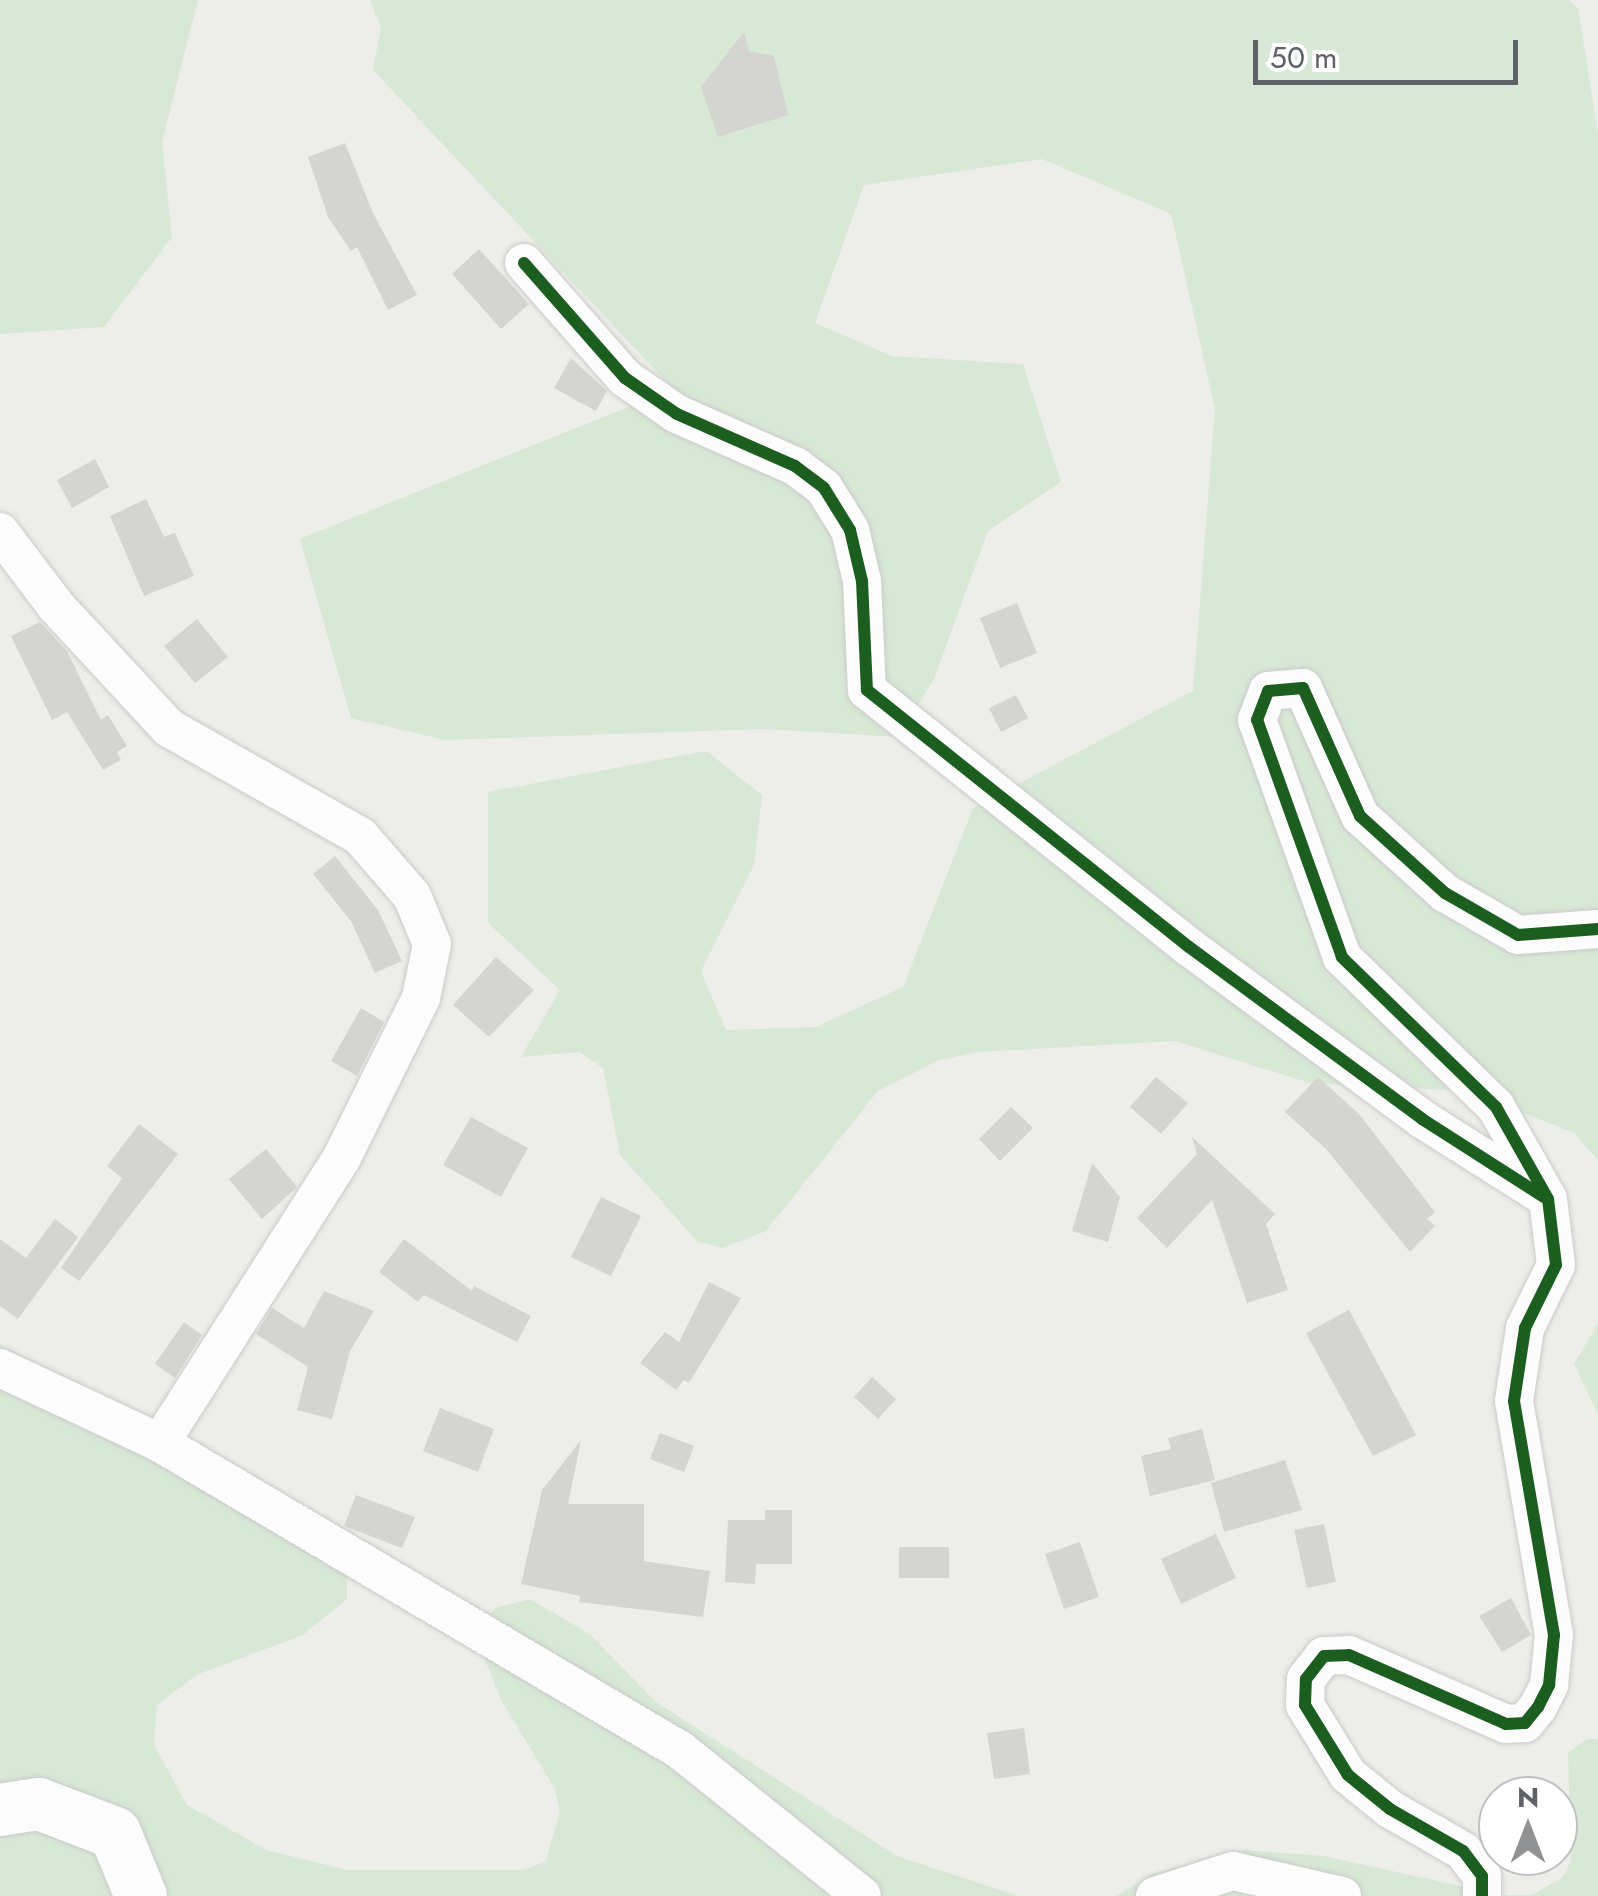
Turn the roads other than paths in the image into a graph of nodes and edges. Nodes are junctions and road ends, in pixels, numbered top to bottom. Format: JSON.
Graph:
{"nodes":[{"id":1,"x":524,"y":262,"type":"dead end"},
{"id":2,"x":0,"y":532,"type":"edge"},
{"id":3,"x":1598,"y":929,"type":"edge"},
{"id":4,"x":1548,"y":1200,"type":"junction"},
{"id":5,"x":0,"y":1368,"type":"edge"},
{"id":6,"x":160,"y":1442,"type":"junction"},
{"id":7,"x":0,"y":1810,"type":"edge"},
{"id":8,"x":140,"y":1896,"type":"edge"},
{"id":9,"x":862,"y":1896,"type":"edge"},
{"id":10,"x":1154,"y":1896,"type":"edge"},
{"id":11,"x":1342,"y":1896,"type":"edge"},
{"id":12,"x":1482,"y":1896,"type":"edge"}],
"edges":[{"from":1,"to":4,"type":"street"},
{"from":2,"to":6,"type":"street"},
{"from":3,"to":4,"type":"street"},
{"from":4,"to":12,"type":"street"},
{"from":5,"to":6,"type":"street"},
{"from":6,"to":9,"type":"street"},
{"from":7,"to":8,"type":"main road"},
{"from":10,"to":11,"type":"street"}]}
